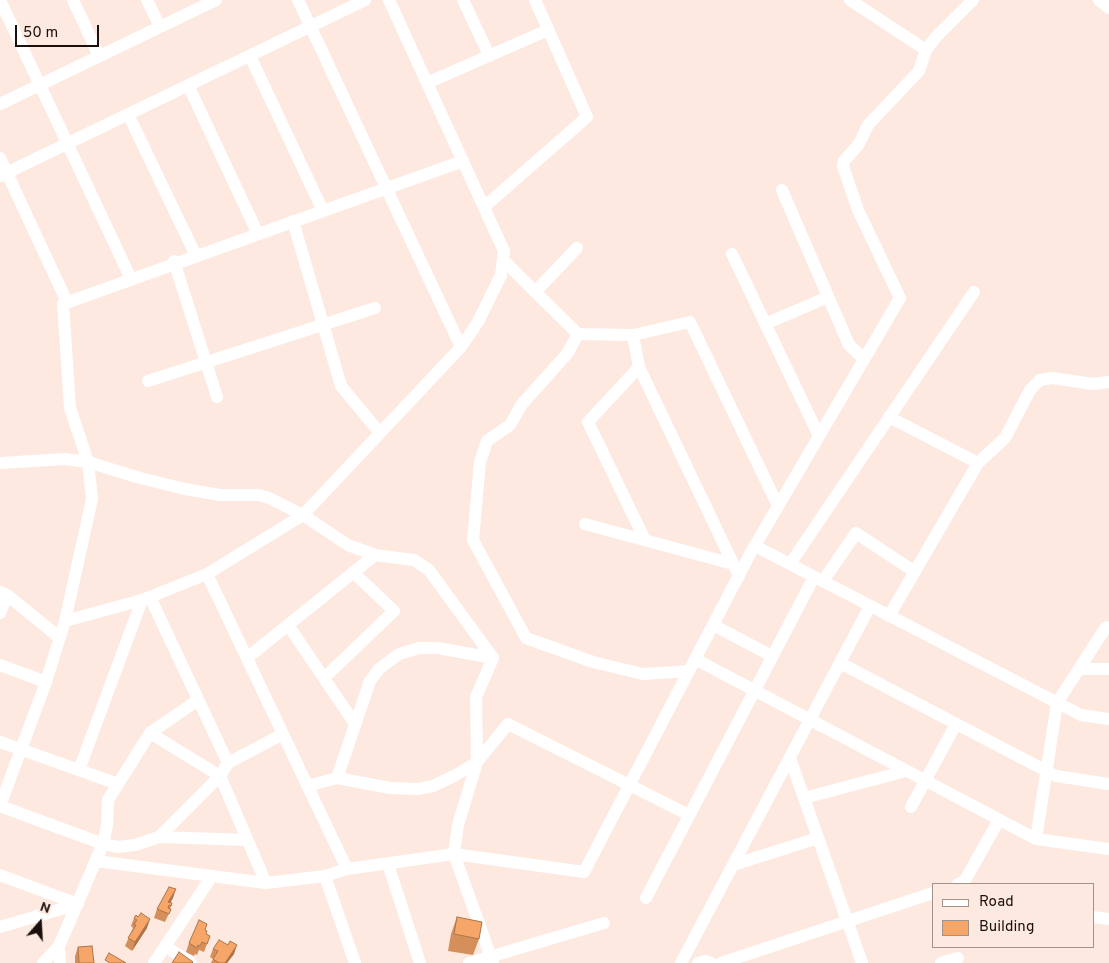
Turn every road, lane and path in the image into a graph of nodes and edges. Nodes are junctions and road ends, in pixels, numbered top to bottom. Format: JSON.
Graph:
{"nodes":[{"id":1,"x":0,"y":0,"type":"edge"},
{"id":2,"x":73,"y":0,"type":"edge"},
{"id":3,"x":148,"y":0,"type":"edge"},
{"id":4,"x":216,"y":0,"type":"edge"},
{"id":5,"x":298,"y":0,"type":"edge"},
{"id":6,"x":365,"y":0,"type":"edge"},
{"id":7,"x":389,"y":0,"type":"edge"},
{"id":8,"x":463,"y":0,"type":"edge"},
{"id":9,"x":535,"y":0,"type":"edge"},
{"id":10,"x":850,"y":0,"type":"edge"},
{"id":11,"x":973,"y":0,"type":"edge"},
{"id":12,"x":1098,"y":0,"type":"edge"},
{"id":13,"x":1109,"y":8,"type":"edge"},
{"id":14,"x":310,"y":26,"type":"junction"},
{"id":15,"x":160,"y":27,"type":"junction"},
{"id":16,"x":548,"y":30,"type":"junction"},
{"id":17,"x":926,"y":50,"type":"junction"},
{"id":18,"x":99,"y":56,"type":"junction"},
{"id":19,"x":250,"y":56,"type":"junction"},
{"id":20,"x":489,"y":56,"type":"junction"},
{"id":21,"x":427,"y":82,"type":"junction"},
{"id":22,"x":40,"y":85,"type":"junction"},
{"id":23,"x":188,"y":85,"type":"junction"},
{"id":24,"x":0,"y":104,"type":"edge"},
{"id":25,"x":128,"y":114,"type":"junction"},
{"id":26,"x":68,"y":144,"type":"junction"},
{"id":27,"x":0,"y":158,"type":"edge"},
{"id":28,"x":463,"y":161,"type":"junction"},
{"id":29,"x":3,"y":174,"type":"edge"},
{"id":30,"x":386,"y":188,"type":"junction"},
{"id":31,"x":782,"y":190,"type":"dead end"},
{"id":32,"x":484,"y":207,"type":"junction"},
{"id":33,"x":323,"y":211,"type":"junction"},
{"id":34,"x":293,"y":221,"type":"junction"},
{"id":35,"x":258,"y":234,"type":"junction"},
{"id":36,"x":577,"y":248,"type":"dead end"},
{"id":37,"x":732,"y":254,"type":"dead end"},
{"id":38,"x":196,"y":256,"type":"junction"},
{"id":39,"x":503,"y":260,"type":"junction"},
{"id":40,"x":175,"y":262,"type":"junction"},
{"id":41,"x":131,"y":279,"type":"junction"},
{"id":42,"x":535,"y":292,"type":"junction"},
{"id":43,"x":974,"y":292,"type":"dead end"},
{"id":44,"x":828,"y":297,"type":"junction"},
{"id":45,"x":67,"y":302,"type":"junction"},
{"id":46,"x":375,"y":308,"type":"dead end"},
{"id":47,"x":323,"y":324,"type":"junction"},
{"id":48,"x":765,"y":324,"type":"junction"},
{"id":49,"x":578,"y":334,"type":"junction"},
{"id":50,"x":633,"y":335,"type":"junction"},
{"id":51,"x":461,"y":347,"type":"junction"},
{"id":52,"x":864,"y":359,"type":"junction"},
{"id":53,"x":206,"y":362,"type":"junction"},
{"id":54,"x":639,"y":367,"type":"junction"},
{"id":55,"x":148,"y":381,"type":"dead end"},
{"id":56,"x":1109,"y":382,"type":"edge"},
{"id":57,"x":217,"y":397,"type":"dead end"},
{"id":58,"x":889,"y":417,"type":"junction"},
{"id":59,"x":380,"y":433,"type":"junction"},
{"id":60,"x":819,"y":436,"type":"junction"},
{"id":61,"x":88,"y":462,"type":"junction"},
{"id":62,"x":0,"y":463,"type":"edge"},
{"id":63,"x":978,"y":463,"type":"junction"},
{"id":64,"x":778,"y":506,"type":"junction"},
{"id":65,"x":303,"y":515,"type":"junction"},
{"id":66,"x":585,"y":524,"type":"dead end"},
{"id":67,"x":645,"y":540,"type":"junction"},
{"id":68,"x":755,"y":546,"type":"junction"},
{"id":69,"x":375,"y":555,"type":"junction"},
{"id":70,"x":790,"y":564,"type":"junction"},
{"id":71,"x":736,"y":570,"type":"junction"},
{"id":72,"x":353,"y":572,"type":"junction"},
{"id":73,"x":915,"y":572,"type":"junction"},
{"id":74,"x":207,"y":574,"type":"junction"},
{"id":75,"x":818,"y":579,"type":"junction"},
{"id":76,"x":3,"y":594,"type":"edge"},
{"id":77,"x":146,"y":599,"type":"junction"},
{"id":78,"x":870,"y":606,"type":"junction"},
{"id":79,"x":0,"y":613,"type":"edge"},
{"id":80,"x":889,"y":616,"type":"junction"},
{"id":81,"x":65,"y":621,"type":"junction"},
{"id":82,"x":288,"y":625,"type":"junction"},
{"id":83,"x":713,"y":625,"type":"junction"},
{"id":84,"x":1106,"y":627,"type":"dead end"},
{"id":85,"x":60,"y":638,"type":"junction"},
{"id":86,"x":772,"y":656,"type":"junction"},
{"id":87,"x":247,"y":658,"type":"junction"},
{"id":88,"x":493,"y":658,"type":"junction"},
{"id":89,"x":696,"y":659,"type":"junction"},
{"id":90,"x":840,"y":663,"type":"junction"},
{"id":91,"x":0,"y":665,"type":"edge"},
{"id":92,"x":1079,"y":669,"type":"junction"},
{"id":93,"x":1109,"y":669,"type":"edge"},
{"id":94,"x":689,"y":671,"type":"junction"},
{"id":95,"x":324,"y":678,"type":"junction"},
{"id":96,"x":46,"y":682,"type":"junction"},
{"id":97,"x":755,"y":690,"type":"junction"},
{"id":98,"x":198,"y":700,"type":"junction"},
{"id":99,"x":1057,"y":703,"type":"junction"},
{"id":100,"x":1109,"y":719,"type":"edge"},
{"id":101,"x":810,"y":720,"type":"junction"},
{"id":102,"x":355,"y":724,"type":"junction"},
{"id":103,"x":956,"y":724,"type":"junction"},
{"id":104,"x":150,"y":733,"type":"junction"},
{"id":105,"x":283,"y":734,"type":"junction"},
{"id":106,"x":0,"y":742,"type":"edge"},
{"id":107,"x":21,"y":750,"type":"junction"},
{"id":108,"x":790,"y":758,"type":"junction"},
{"id":109,"x":477,"y":762,"type":"junction"},
{"id":110,"x":228,"y":763,"type":"junction"},
{"id":111,"x":79,"y":770,"type":"junction"},
{"id":112,"x":906,"y":770,"type":"junction"},
{"id":113,"x":1046,"y":771,"type":"junction"},
{"id":114,"x":220,"y":776,"type":"junction"},
{"id":115,"x":337,"y":778,"type":"junction"},
{"id":116,"x":926,"y":781,"type":"junction"},
{"id":117,"x":118,"y":784,"type":"junction"},
{"id":118,"x":1109,"y":784,"type":"edge"},
{"id":119,"x":630,"y":785,"type":"junction"},
{"id":120,"x":307,"y":786,"type":"junction"},
{"id":121,"x":804,"y":798,"type":"junction"},
{"id":122,"x":0,"y":806,"type":"edge"},
{"id":123,"x":911,"y":808,"type":"dead end"},
{"id":124,"x":689,"y":815,"type":"junction"},
{"id":125,"x":999,"y":820,"type":"junction"},
{"id":126,"x":159,"y":837,"type":"junction"},
{"id":127,"x":818,"y":838,"type":"junction"},
{"id":128,"x":1036,"y":839,"type":"junction"},
{"id":129,"x":247,"y":840,"type":"junction"},
{"id":130,"x":103,"y":844,"type":"junction"},
{"id":131,"x":1109,"y":849,"type":"edge"},
{"id":132,"x":454,"y":854,"type":"junction"},
{"id":133,"x":96,"y":861,"type":"junction"},
{"id":134,"x":388,"y":864,"type":"junction"},
{"id":135,"x":733,"y":865,"type":"junction"},
{"id":136,"x":346,"y":869,"type":"junction"},
{"id":137,"x":0,"y":875,"type":"edge"},
{"id":138,"x":212,"y":876,"type":"junction"},
{"id":139,"x":325,"y":876,"type":"junction"},
{"id":140,"x":266,"y":883,"type":"junction"},
{"id":141,"x":961,"y":883,"type":"edge"},
{"id":142,"x":932,"y":893,"type":"edge"},
{"id":143,"x":646,"y":898,"type":"dead end"},
{"id":144,"x":78,"y":904,"type":"junction"},
{"id":145,"x":1094,"y":917,"type":"edge"},
{"id":146,"x":1109,"y":918,"type":"edge"},
{"id":147,"x":847,"y":921,"type":"junction"},
{"id":148,"x":604,"y":923,"type":"dead end"},
{"id":149,"x":0,"y":927,"type":"edge"},
{"id":150,"x":59,"y":946,"type":"junction"},
{"id":151,"x":165,"y":946,"type":"junction"},
{"id":152,"x":958,"y":958,"type":"dead end"},
{"id":153,"x":492,"y":960,"type":"edge"},
{"id":154,"x":44,"y":963,"type":"edge"},
{"id":155,"x":60,"y":963,"type":"edge"},
{"id":156,"x":154,"y":963,"type":"edge"},
{"id":157,"x":190,"y":963,"type":"edge"},
{"id":158,"x":355,"y":963,"type":"edge"},
{"id":159,"x":420,"y":963,"type":"edge"},
{"id":160,"x":469,"y":963,"type":"edge"},
{"id":161,"x":681,"y":963,"type":"edge"},
{"id":162,"x":698,"y":963,"type":"edge"},
{"id":163,"x":711,"y":963,"type":"edge"},
{"id":164,"x":721,"y":963,"type":"edge"},
{"id":165,"x":862,"y":963,"type":"edge"},
{"id":166,"x":941,"y":963,"type":"edge"}],
"edges":[{"from":1,"to":22,"type":"street"},
{"from":2,"to":18,"type":"street"},
{"from":3,"to":15,"type":"street"},
{"from":4,"to":15,"type":"street"},
{"from":5,"to":14,"type":"street"},
{"from":6,"to":14,"type":"street"},
{"from":7,"to":21,"type":"street"},
{"from":8,"to":20,"type":"street"},
{"from":9,"to":16,"type":"street"},
{"from":10,"to":17,"type":"street"},
{"from":11,"to":17,"type":"street"},
{"from":12,"to":13,"type":"street"},
{"from":14,"to":19,"type":"street"},
{"from":14,"to":30,"type":"street"},
{"from":15,"to":18,"type":"street"},
{"from":16,"to":20,"type":"street"},
{"from":16,"to":32,"type":"street"},
{"from":17,"to":52,"type":"street"},
{"from":18,"to":22,"type":"street"},
{"from":19,"to":23,"type":"street"},
{"from":19,"to":33,"type":"street"},
{"from":20,"to":21,"type":"street"},
{"from":21,"to":28,"type":"street"},
{"from":22,"to":24,"type":"street"},
{"from":22,"to":26,"type":"street"},
{"from":23,"to":25,"type":"street"},
{"from":23,"to":35,"type":"street"},
{"from":25,"to":26,"type":"street"},
{"from":25,"to":38,"type":"street"},
{"from":26,"to":29,"type":"street"},
{"from":26,"to":41,"type":"street"},
{"from":27,"to":29,"type":"street"},
{"from":28,"to":30,"type":"street"},
{"from":28,"to":32,"type":"street"},
{"from":29,"to":45,"type":"street"},
{"from":30,"to":33,"type":"street"},
{"from":30,"to":51,"type":"street"},
{"from":31,"to":44,"type":"street"},
{"from":32,"to":39,"type":"street"},
{"from":33,"to":34,"type":"street"},
{"from":34,"to":35,"type":"street"},
{"from":34,"to":47,"type":"street"},
{"from":35,"to":38,"type":"street"},
{"from":36,"to":42,"type":"street"},
{"from":37,"to":48,"type":"street"},
{"from":38,"to":40,"type":"street"},
{"from":39,"to":42,"type":"street"},
{"from":39,"to":51,"type":"street"},
{"from":40,"to":41,"type":"street"},
{"from":40,"to":53,"type":"street"},
{"from":41,"to":45,"type":"street"},
{"from":42,"to":49,"type":"street"},
{"from":43,"to":58,"type":"street"},
{"from":44,"to":48,"type":"street"},
{"from":44,"to":52,"type":"street"},
{"from":45,"to":61,"type":"street"},
{"from":46,"to":47,"type":"street"},
{"from":47,"to":53,"type":"street"},
{"from":47,"to":59,"type":"street"},
{"from":48,"to":60,"type":"street"},
{"from":49,"to":50,"type":"street"},
{"from":49,"to":94,"type":"street"},
{"from":50,"to":54,"type":"street"},
{"from":50,"to":64,"type":"street"},
{"from":51,"to":59,"type":"street"},
{"from":52,"to":60,"type":"street"},
{"from":53,"to":55,"type":"street"},
{"from":53,"to":57,"type":"street"},
{"from":54,"to":67,"type":"street"},
{"from":54,"to":71,"type":"street"},
{"from":56,"to":63,"type":"street"},
{"from":58,"to":63,"type":"street"},
{"from":58,"to":70,"type":"street"},
{"from":59,"to":65,"type":"street"},
{"from":60,"to":64,"type":"street"},
{"from":61,"to":62,"type":"street"},
{"from":61,"to":65,"type":"street"},
{"from":61,"to":81,"type":"street"},
{"from":63,"to":73,"type":"street"},
{"from":64,"to":68,"type":"street"},
{"from":65,"to":69,"type":"street"},
{"from":65,"to":74,"type":"street"},
{"from":66,"to":67,"type":"street"},
{"from":67,"to":71,"type":"street"},
{"from":68,"to":70,"type":"street"},
{"from":68,"to":71,"type":"street"},
{"from":69,"to":72,"type":"street"},
{"from":69,"to":88,"type":"street"},
{"from":70,"to":75,"type":"street"},
{"from":71,"to":83,"type":"street"},
{"from":72,"to":82,"type":"street"},
{"from":72,"to":95,"type":"street"},
{"from":73,"to":75,"type":"street"},
{"from":73,"to":80,"type":"street"},
{"from":74,"to":77,"type":"street"},
{"from":74,"to":87,"type":"street"},
{"from":75,"to":78,"type":"street"},
{"from":75,"to":86,"type":"street"},
{"from":76,"to":79,"type":"street"},
{"from":76,"to":85,"type":"street"},
{"from":77,"to":81,"type":"street"},
{"from":77,"to":98,"type":"street"},
{"from":77,"to":111,"type":"street"},
{"from":78,"to":80,"type":"street"},
{"from":78,"to":90,"type":"street"},
{"from":80,"to":99,"type":"street"},
{"from":81,"to":85,"type":"street"},
{"from":82,"to":87,"type":"street"},
{"from":82,"to":95,"type":"street"},
{"from":83,"to":86,"type":"street"},
{"from":83,"to":89,"type":"street"},
{"from":84,"to":92,"type":"street"},
{"from":85,"to":96,"type":"street"},
{"from":86,"to":97,"type":"street"},
{"from":87,"to":105,"type":"street"},
{"from":88,"to":102,"type":"street"},
{"from":88,"to":109,"type":"street"},
{"from":89,"to":94,"type":"street"},
{"from":89,"to":97,"type":"street"},
{"from":90,"to":101,"type":"street"},
{"from":90,"to":103,"type":"street"},
{"from":91,"to":96,"type":"street"},
{"from":92,"to":93,"type":"street"},
{"from":92,"to":99,"type":"street"},
{"from":94,"to":119,"type":"street"},
{"from":95,"to":102,"type":"street"},
{"from":96,"to":107,"type":"street"},
{"from":97,"to":101,"type":"street"},
{"from":97,"to":124,"type":"street"},
{"from":98,"to":104,"type":"street"},
{"from":98,"to":110,"type":"street"},
{"from":99,"to":100,"type":"street"},
{"from":99,"to":113,"type":"street"},
{"from":101,"to":108,"type":"street"},
{"from":101,"to":112,"type":"street"},
{"from":102,"to":115,"type":"street"},
{"from":103,"to":113,"type":"street"},
{"from":103,"to":116,"type":"street"},
{"from":104,"to":114,"type":"street"},
{"from":104,"to":117,"type":"street"},
{"from":105,"to":110,"type":"street"},
{"from":105,"to":120,"type":"street"},
{"from":106,"to":107,"type":"street"},
{"from":107,"to":111,"type":"street"},
{"from":107,"to":122,"type":"street"},
{"from":108,"to":121,"type":"street"},
{"from":108,"to":135,"type":"street"},
{"from":109,"to":115,"type":"street"},
{"from":109,"to":119,"type":"street"},
{"from":109,"to":132,"type":"street"},
{"from":110,"to":114,"type":"street"},
{"from":111,"to":117,"type":"street"},
{"from":112,"to":116,"type":"street"},
{"from":112,"to":121,"type":"street"},
{"from":113,"to":118,"type":"street"},
{"from":113,"to":128,"type":"street"},
{"from":114,"to":126,"type":"street"},
{"from":114,"to":129,"type":"street"},
{"from":115,"to":120,"type":"street"},
{"from":116,"to":123,"type":"street"},
{"from":116,"to":125,"type":"street"},
{"from":117,"to":130,"type":"street"},
{"from":119,"to":124,"type":"street"},
{"from":119,"to":132,"type":"street"},
{"from":120,"to":136,"type":"street"},
{"from":121,"to":127,"type":"street"},
{"from":122,"to":130,"type":"street"},
{"from":124,"to":143,"type":"street"},
{"from":125,"to":128,"type":"street"},
{"from":125,"to":141,"type":"street"},
{"from":126,"to":129,"type":"street"},
{"from":126,"to":130,"type":"street"},
{"from":127,"to":135,"type":"street"},
{"from":127,"to":147,"type":"street"},
{"from":128,"to":131,"type":"street"},
{"from":129,"to":140,"type":"street"},
{"from":130,"to":133,"type":"street"},
{"from":132,"to":134,"type":"street"},
{"from":132,"to":153,"type":"street"},
{"from":133,"to":138,"type":"street"},
{"from":133,"to":144,"type":"street"},
{"from":134,"to":136,"type":"street"},
{"from":134,"to":159,"type":"street"},
{"from":135,"to":161,"type":"street"},
{"from":136,"to":139,"type":"street"},
{"from":137,"to":144,"type":"street"},
{"from":138,"to":140,"type":"street"},
{"from":138,"to":151,"type":"street"},
{"from":139,"to":140,"type":"street"},
{"from":139,"to":158,"type":"street"},
{"from":142,"to":147,"type":"street"},
{"from":144,"to":149,"type":"street"},
{"from":144,"to":150,"type":"street"},
{"from":145,"to":146,"type":"street"},
{"from":147,"to":164,"type":"street"},
{"from":147,"to":165,"type":"street"},
{"from":148,"to":153,"type":"street"},
{"from":150,"to":154,"type":"street"},
{"from":150,"to":155,"type":"street"},
{"from":151,"to":156,"type":"street"},
{"from":151,"to":157,"type":"street"},
{"from":152,"to":166,"type":"street"},
{"from":153,"to":160,"type":"street"},
{"from":162,"to":163,"type":"street"}]}
